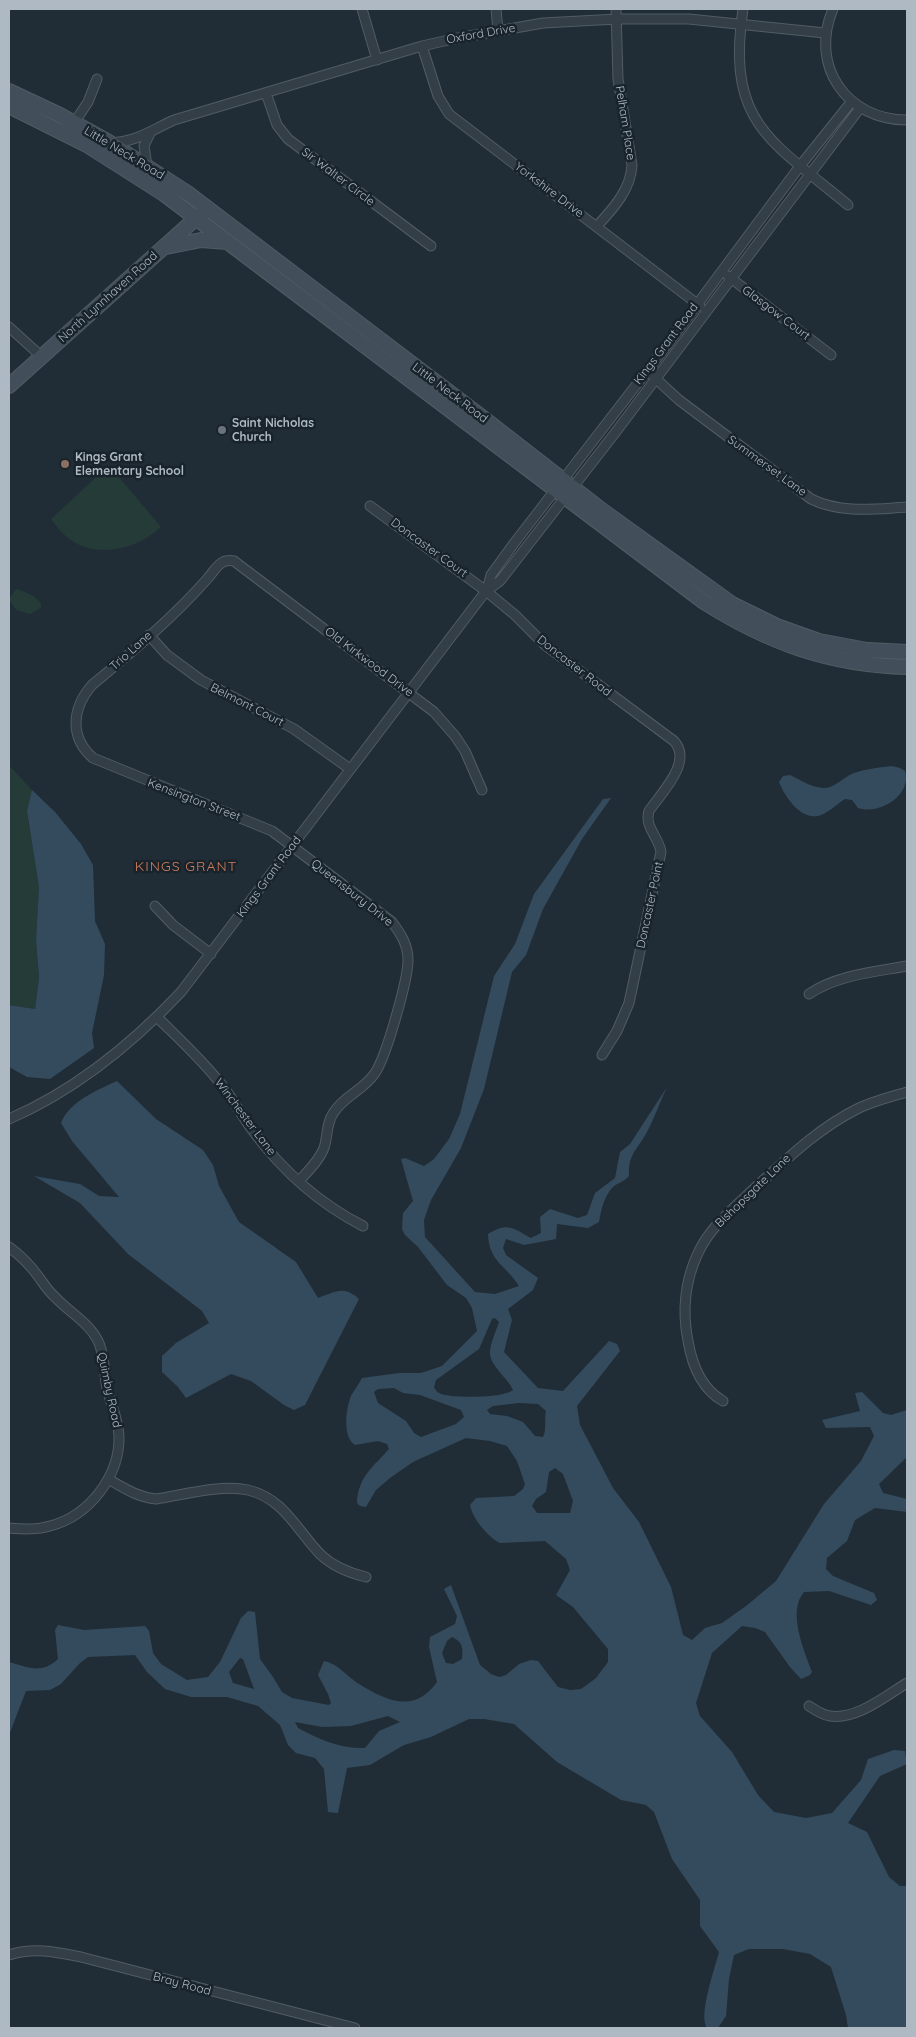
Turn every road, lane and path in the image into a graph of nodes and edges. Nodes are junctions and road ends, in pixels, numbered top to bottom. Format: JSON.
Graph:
{"nodes":[{"id":1,"x":362,"y":9,"type":"edge"},
{"id":2,"x":496,"y":9,"type":"edge"},
{"id":3,"x":616,"y":9,"type":"edge"},
{"id":4,"x":743,"y":9,"type":"edge"},
{"id":5,"x":833,"y":9,"type":"edge"},
{"id":6,"x":616,"y":19,"type":"junction"},
{"id":7,"x":740,"y":24,"type":"junction"},
{"id":8,"x":498,"y":30,"type":"junction"},
{"id":9,"x":826,"y":33,"type":"junction"},
{"id":10,"x":422,"y":46,"type":"junction"},
{"id":11,"x":377,"y":60,"type":"junction"},
{"id":12,"x":96,"y":79,"type":"dead end"},
{"id":13,"x":9,"y":91,"type":"edge"},
{"id":14,"x":266,"y":93,"type":"junction"},
{"id":15,"x":852,"y":101,"type":"junction"},
{"id":16,"x":9,"y":106,"type":"edge"},
{"id":17,"x":860,"y":108,"type":"junction"},
{"id":18,"x":907,"y":120,"type":"edge"},
{"id":19,"x":74,"y":123,"type":"junction"},
{"id":20,"x":150,"y":133,"type":"junction"},
{"id":21,"x":111,"y":143,"type":"junction"},
{"id":22,"x":147,"y":166,"type":"junction"},
{"id":23,"x":800,"y":166,"type":"junction"},
{"id":24,"x":810,"y":174,"type":"junction"},
{"id":25,"x":848,"y":205,"type":"dead end"},
{"id":26,"x":202,"y":213,"type":"junction"},
{"id":27,"x":597,"y":226,"type":"junction"},
{"id":28,"x":228,"y":242,"type":"junction"},
{"id":29,"x":431,"y":246,"type":"dead end"},
{"id":30,"x":163,"y":248,"type":"junction"},
{"id":31,"x":722,"y":272,"type":"junction"},
{"id":32,"x":731,"y":279,"type":"junction"},
{"id":33,"x":697,"y":304,"type":"junction"},
{"id":34,"x":706,"y":312,"type":"junction"},
{"id":35,"x":9,"y":327,"type":"edge"},
{"id":36,"x":831,"y":355,"type":"dead end"},
{"id":37,"x":41,"y":356,"type":"junction"},
{"id":38,"x":647,"y":371,"type":"junction"},
{"id":39,"x":656,"y":379,"type":"junction"},
{"id":40,"x":9,"y":386,"type":"edge"},
{"id":41,"x":564,"y":489,"type":"junction"},
{"id":42,"x":370,"y":506,"type":"dead end"},
{"id":43,"x":907,"y":507,"type":"edge"},
{"id":44,"x":229,"y":560,"type":"joint"},
{"id":45,"x":486,"y":591,"type":"junction"},
{"id":46,"x":149,"y":636,"type":"junction"},
{"id":47,"x":907,"y":652,"type":"edge"},
{"id":48,"x":907,"y":666,"type":"edge"},
{"id":49,"x":408,"y":692,"type":"junction"},
{"id":50,"x":642,"y":718,"type":"joint"},
{"id":51,"x":93,"y":758,"type":"joint"},
{"id":52,"x":350,"y":769,"type":"junction"},
{"id":53,"x":482,"y":790,"type":"dead end"},
{"id":54,"x":292,"y":846,"type":"junction"},
{"id":55,"x":155,"y":906,"type":"dead end"},
{"id":56,"x":211,"y":954,"type":"junction"},
{"id":57,"x":907,"y":966,"type":"edge"},
{"id":58,"x":809,"y":994,"type":"dead end"},
{"id":59,"x":157,"y":1017,"type":"junction"},
{"id":60,"x":602,"y":1055,"type":"dead end"},
{"id":61,"x":907,"y":1092,"type":"edge"},
{"id":62,"x":9,"y":1119,"type":"edge"},
{"id":63,"x":299,"y":1182,"type":"junction"},
{"id":64,"x":362,"y":1226,"type":"dead end"},
{"id":65,"x":9,"y":1247,"type":"edge"},
{"id":66,"x":723,"y":1401,"type":"dead end"},
{"id":67,"x":108,"y":1479,"type":"junction"},
{"id":68,"x":9,"y":1528,"type":"edge"},
{"id":69,"x":366,"y":1577,"type":"dead end"},
{"id":70,"x":907,"y":1683,"type":"edge"},
{"id":71,"x":809,"y":1706,"type":"dead end"},
{"id":72,"x":9,"y":1955,"type":"edge"},
{"id":73,"x":355,"y":2028,"type":"edge"}],
"edges":[{"from":1,"to":11,"type":"street"},
{"from":2,"to":8,"type":"street"},
{"from":3,"to":6,"type":"street","name":"Pelham Place"},
{"from":4,"to":7,"type":"street"},
{"from":5,"to":9,"type":"street"},
{"from":6,"to":7,"type":"street","name":"Oxford Drive"},
{"from":6,"to":8,"type":"street","name":"Oxford Drive"},
{"from":6,"to":27,"type":"street","name":"Pelham Place"},
{"from":7,"to":9,"type":"street","name":"Oxford Drive"},
{"from":7,"to":23,"type":"street"},
{"from":8,"to":10,"type":"street","name":"Oxford Drive"},
{"from":9,"to":15,"type":"street"},
{"from":10,"to":11,"type":"street","name":"Oxford Drive"},
{"from":10,"to":27,"type":"street","name":"Yorkshire Drive"},
{"from":11,"to":14,"type":"street","name":"Oxford Drive"},
{"from":12,"to":19,"type":"street"},
{"from":13,"to":19,"type":"street","name":"Little Neck Road"},
{"from":14,"to":20,"type":"street","name":"Oxford Drive"},
{"from":14,"to":29,"type":"street","name":"Sir Walter Circle"},
{"from":15,"to":17,"type":"street"},
{"from":15,"to":23,"type":"street","name":"Kings Grant Road"},
{"from":16,"to":26,"type":"street","name":"Little Neck Road"},
{"from":17,"to":18,"type":"street"},
{"from":17,"to":24,"type":"street","name":"Kings Grant Road"},
{"from":19,"to":21,"type":"street","name":"Little Neck Road"},
{"from":20,"to":21,"type":"street","name":"Oxford Drive"},
{"from":20,"to":22,"type":"street"},
{"from":21,"to":22,"type":"street","name":"Little Neck Road"},
{"from":22,"to":26,"type":"street","name":"Little Neck Road"},
{"from":23,"to":24,"type":"street"},
{"from":23,"to":31,"type":"street","name":"Kings Grant Road"},
{"from":24,"to":25,"type":"street"},
{"from":24,"to":32,"type":"street","name":"Kings Grant Road"},
{"from":26,"to":28,"type":"street","name":"Little Neck Road"},
{"from":26,"to":30,"type":"street","name":"North Lynnhaven Road"},
{"from":26,"to":41,"type":"street","name":"Little Neck Road"},
{"from":27,"to":33,"type":"street","name":"Yorkshire Drive"},
{"from":28,"to":30,"type":"street"},
{"from":28,"to":41,"type":"street","name":"Little Neck Road"},
{"from":30,"to":37,"type":"street","name":"North Lynnhaven Road"},
{"from":31,"to":32,"type":"street","name":"Glasgow Court"},
{"from":31,"to":33,"type":"street","name":"Kings Grant Road"},
{"from":32,"to":34,"type":"street","name":"Kings Grant Road"},
{"from":32,"to":36,"type":"street","name":"Glasgow Court"},
{"from":33,"to":34,"type":"street","name":"Yorkshire Drive"},
{"from":33,"to":38,"type":"street","name":"Kings Grant Road"},
{"from":34,"to":39,"type":"street","name":"Kings Grant Road"},
{"from":35,"to":37,"type":"street"},
{"from":37,"to":40,"type":"street","name":"North Lynnhaven Road"},
{"from":38,"to":39,"type":"street","name":"Summerset Lane"},
{"from":38,"to":41,"type":"street","name":"Kings Grant Road"},
{"from":39,"to":41,"type":"street","name":"Kings Grant Road"},
{"from":39,"to":43,"type":"street","name":"Summerset Lane"},
{"from":41,"to":45,"type":"street","name":"Kings Grant Road"},
{"from":41,"to":47,"type":"street","name":"Little Neck Road"},
{"from":41,"to":48,"type":"street","name":"Little Neck Road"},
{"from":42,"to":45,"type":"street","name":"Doncaster Court"},
{"from":44,"to":46,"type":"street","name":"Trio Lane"},
{"from":44,"to":49,"type":"street","name":"Old Kirkwood Drive"},
{"from":45,"to":49,"type":"street","name":"Kings Grant Road"},
{"from":45,"to":50,"type":"street","name":"Doncaster Road"},
{"from":46,"to":51,"type":"street","name":"Trio Lane"},
{"from":46,"to":52,"type":"street","name":"Belmont Court"},
{"from":49,"to":52,"type":"street","name":"Kings Grant Road"},
{"from":49,"to":53,"type":"street","name":"Old Kirkwood Drive"},
{"from":50,"to":60,"type":"street","name":"Doncaster Point"},
{"from":51,"to":54,"type":"street","name":"Kensington Street"},
{"from":52,"to":54,"type":"street","name":"Kings Grant Road"},
{"from":54,"to":56,"type":"street","name":"Kings Grant Road"},
{"from":54,"to":63,"type":"street","name":"Queensbury Drive"},
{"from":55,"to":56,"type":"street"},
{"from":56,"to":59,"type":"street","name":"Kings Grant Road"},
{"from":57,"to":58,"type":"street"},
{"from":59,"to":62,"type":"street","name":"Kings Grant Road"},
{"from":59,"to":63,"type":"street","name":"Winchester Lane"},
{"from":61,"to":66,"type":"street","name":"Bishopsgate Lane"},
{"from":63,"to":64,"type":"street","name":"Winchester Lane"},
{"from":65,"to":67,"type":"street","name":"Quimby Road"},
{"from":67,"to":68,"type":"street","name":"Quimby Road"},
{"from":67,"to":69,"type":"street"},
{"from":70,"to":71,"type":"street"},
{"from":72,"to":73,"type":"street","name":"Bray Road"}]}
